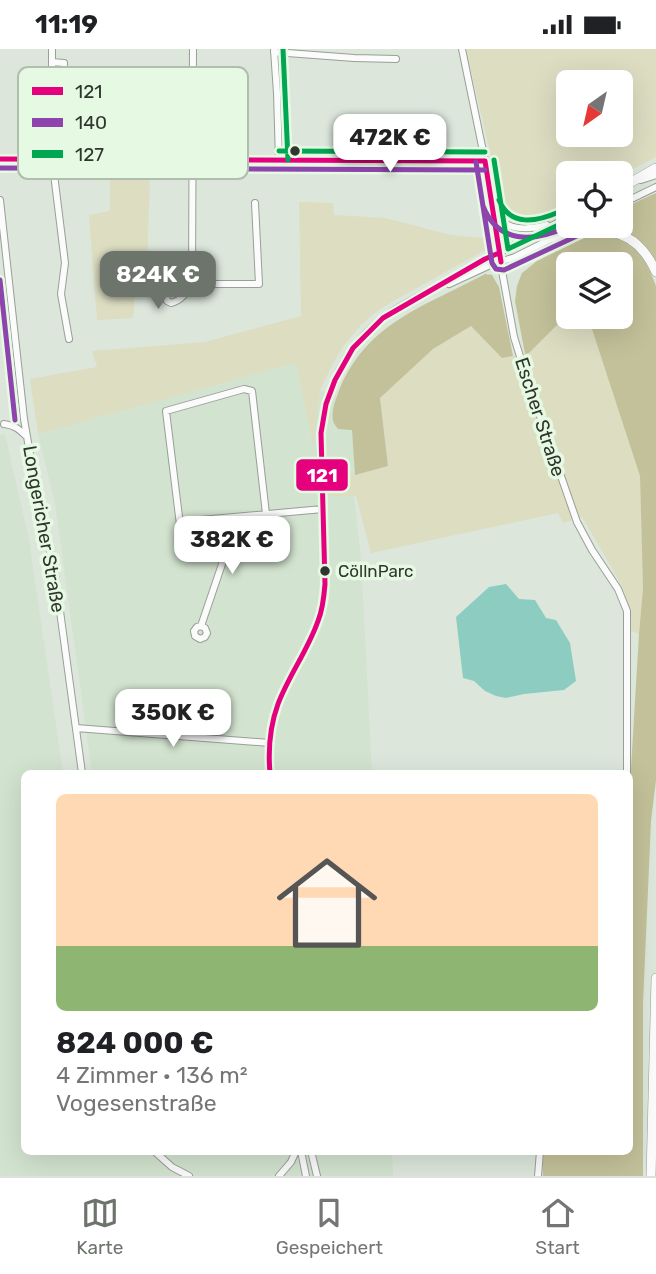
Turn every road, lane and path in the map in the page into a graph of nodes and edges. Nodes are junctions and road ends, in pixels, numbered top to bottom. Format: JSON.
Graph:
{"nodes":[{"id":1,"x":52,"y":49,"type":"edge"},
{"id":2,"x":193,"y":49,"type":"edge"},
{"id":3,"x":462,"y":49,"type":"edge"},
{"id":4,"x":274,"y":50,"type":"edge"},
{"id":5,"x":332,"y":52,"type":"edge"},
{"id":6,"x":396,"y":59,"type":"dead end"},
{"id":7,"x":51,"y":62,"type":"dead end"},
{"id":8,"x":193,"y":67,"type":"edge"},
{"id":9,"x":0,"y":159,"type":"edge"},
{"id":10,"x":18,"y":159,"type":"edge"},
{"id":11,"x":248,"y":160,"type":"edge"},
{"id":12,"x":279,"y":160,"type":"junction"},
{"id":13,"x":485,"y":161,"type":"junction"},
{"id":14,"x":656,"y":168,"type":"edge"},
{"id":15,"x":656,"y":175,"type":"edge"},
{"id":16,"x":55,"y":179,"type":"edge"},
{"id":17,"x":193,"y":179,"type":"edge"},
{"id":18,"x":633,"y":182,"type":"edge"},
{"id":19,"x":633,"y":184,"type":"edge"},
{"id":20,"x":656,"y":187,"type":"edge"},
{"id":21,"x":633,"y":198,"type":"edge"},
{"id":22,"x":0,"y":200,"type":"edge"},
{"id":23,"x":255,"y":203,"type":"dead end"},
{"id":24,"x":492,"y":208,"type":"junction"},
{"id":25,"x":555,"y":223,"type":"joint"},
{"id":26,"x":556,"y":236,"type":"edge"},
{"id":27,"x":552,"y":238,"type":"junction"},
{"id":28,"x":499,"y":253,"type":"junction"},
{"id":29,"x":501,"y":262,"type":"junction"},
{"id":30,"x":656,"y":272,"type":"edge"},
{"id":31,"x":424,"y":294,"type":"junction"},
{"id":32,"x":69,"y":339,"type":"dead end"},
{"id":33,"x":24,"y":419,"type":"junction"},
{"id":34,"x":27,"y":437,"type":"junction"},
{"id":35,"x":323,"y":509,"type":"junction"},
{"id":36,"x":266,"y":514,"type":"junction"},
{"id":37,"x":238,"y":517,"type":"junction"},
{"id":38,"x":191,"y":521,"type":"junction"},
{"id":39,"x":180,"y":522,"type":"junction"},
{"id":40,"x":201,"y":626,"type":"dead end"},
{"id":41,"x":76,"y":728,"type":"junction"},
{"id":42,"x":270,"y":743,"type":"junction"},
{"id":43,"x":82,"y":770,"type":"edge"},
{"id":44,"x":270,"y":770,"type":"edge"},
{"id":45,"x":627,"y":770,"type":"edge"},
{"id":46,"x":656,"y":978,"type":"edge"},
{"id":47,"x":158,"y":1155,"type":"edge"},
{"id":48,"x":294,"y":1155,"type":"edge"},
{"id":49,"x":302,"y":1155,"type":"edge"},
{"id":50,"x":312,"y":1155,"type":"edge"},
{"id":51,"x":540,"y":1155,"type":"edge"},
{"id":52,"x":313,"y":1161,"type":"junction"},
{"id":53,"x":172,"y":1167,"type":"junction"},
{"id":54,"x":166,"y":1176,"type":"edge"},
{"id":55,"x":189,"y":1176,"type":"edge"},
{"id":56,"x":279,"y":1176,"type":"edge"},
{"id":57,"x":307,"y":1176,"type":"edge"},
{"id":58,"x":317,"y":1176,"type":"edge"},
{"id":59,"x":538,"y":1176,"type":"edge"},
{"id":60,"x":651,"y":1176,"type":"edge"}],
"edges":[{"from":1,"to":7,"type":"street"},
{"from":2,"to":8,"type":"street"},
{"from":3,"to":13,"type":"street","name":"Escher Straße"},
{"from":4,"to":5,"type":"street"},
{"from":4,"to":12,"type":"street"},
{"from":5,"to":6,"type":"street"},
{"from":9,"to":10,"type":"street"},
{"from":11,"to":12,"type":"street"},
{"from":12,"to":13,"type":"street"},
{"from":13,"to":24,"type":"street","name":"Escher Straße"},
{"from":14,"to":18,"type":"highway"},
{"from":15,"to":19,"type":"street"},
{"from":16,"to":32,"type":"street"},
{"from":17,"to":23,"type":"street"},
{"from":20,"to":21,"type":"street"},
{"from":22,"to":33,"type":"street","name":"Longericher Straße"},
{"from":24,"to":25,"type":"street"},
{"from":24,"to":28,"type":"street","name":"Escher Straße"},
{"from":25,"to":28,"type":"street"},
{"from":26,"to":27,"type":"street"},
{"from":27,"to":29,"type":"street"},
{"from":27,"to":30,"type":"highway"},
{"from":28,"to":29,"type":"street","name":"Escher Straße"},
{"from":28,"to":31,"type":"street"},
{"from":29,"to":31,"type":"street"},
{"from":29,"to":45,"type":"street","name":"Escher Straße"},
{"from":31,"to":35,"type":"street"},
{"from":33,"to":34,"type":"street","name":"Longericher Straße"},
{"from":33,"to":34,"type":"street"},
{"from":34,"to":41,"type":"street","name":"Longericher Straße"},
{"from":35,"to":36,"type":"street"},
{"from":35,"to":42,"type":"street"},
{"from":36,"to":37,"type":"street"},
{"from":36,"to":39,"type":"street"},
{"from":37,"to":38,"type":"street"},
{"from":37,"to":40,"type":"street"},
{"from":38,"to":39,"type":"street"},
{"from":38,"to":39,"type":"street"},
{"from":41,"to":42,"type":"street"},
{"from":41,"to":43,"type":"street","name":"Longericher Straße"},
{"from":42,"to":44,"type":"street"},
{"from":46,"to":60,"type":"highway"},
{"from":47,"to":53,"type":"street"},
{"from":48,"to":56,"type":"street"},
{"from":49,"to":57,"type":"street"},
{"from":50,"to":52,"type":"street"},
{"from":51,"to":59,"type":"street"},
{"from":52,"to":57,"type":"street"},
{"from":52,"to":58,"type":"street"},
{"from":53,"to":54,"type":"street"},
{"from":53,"to":55,"type":"street"}]}
